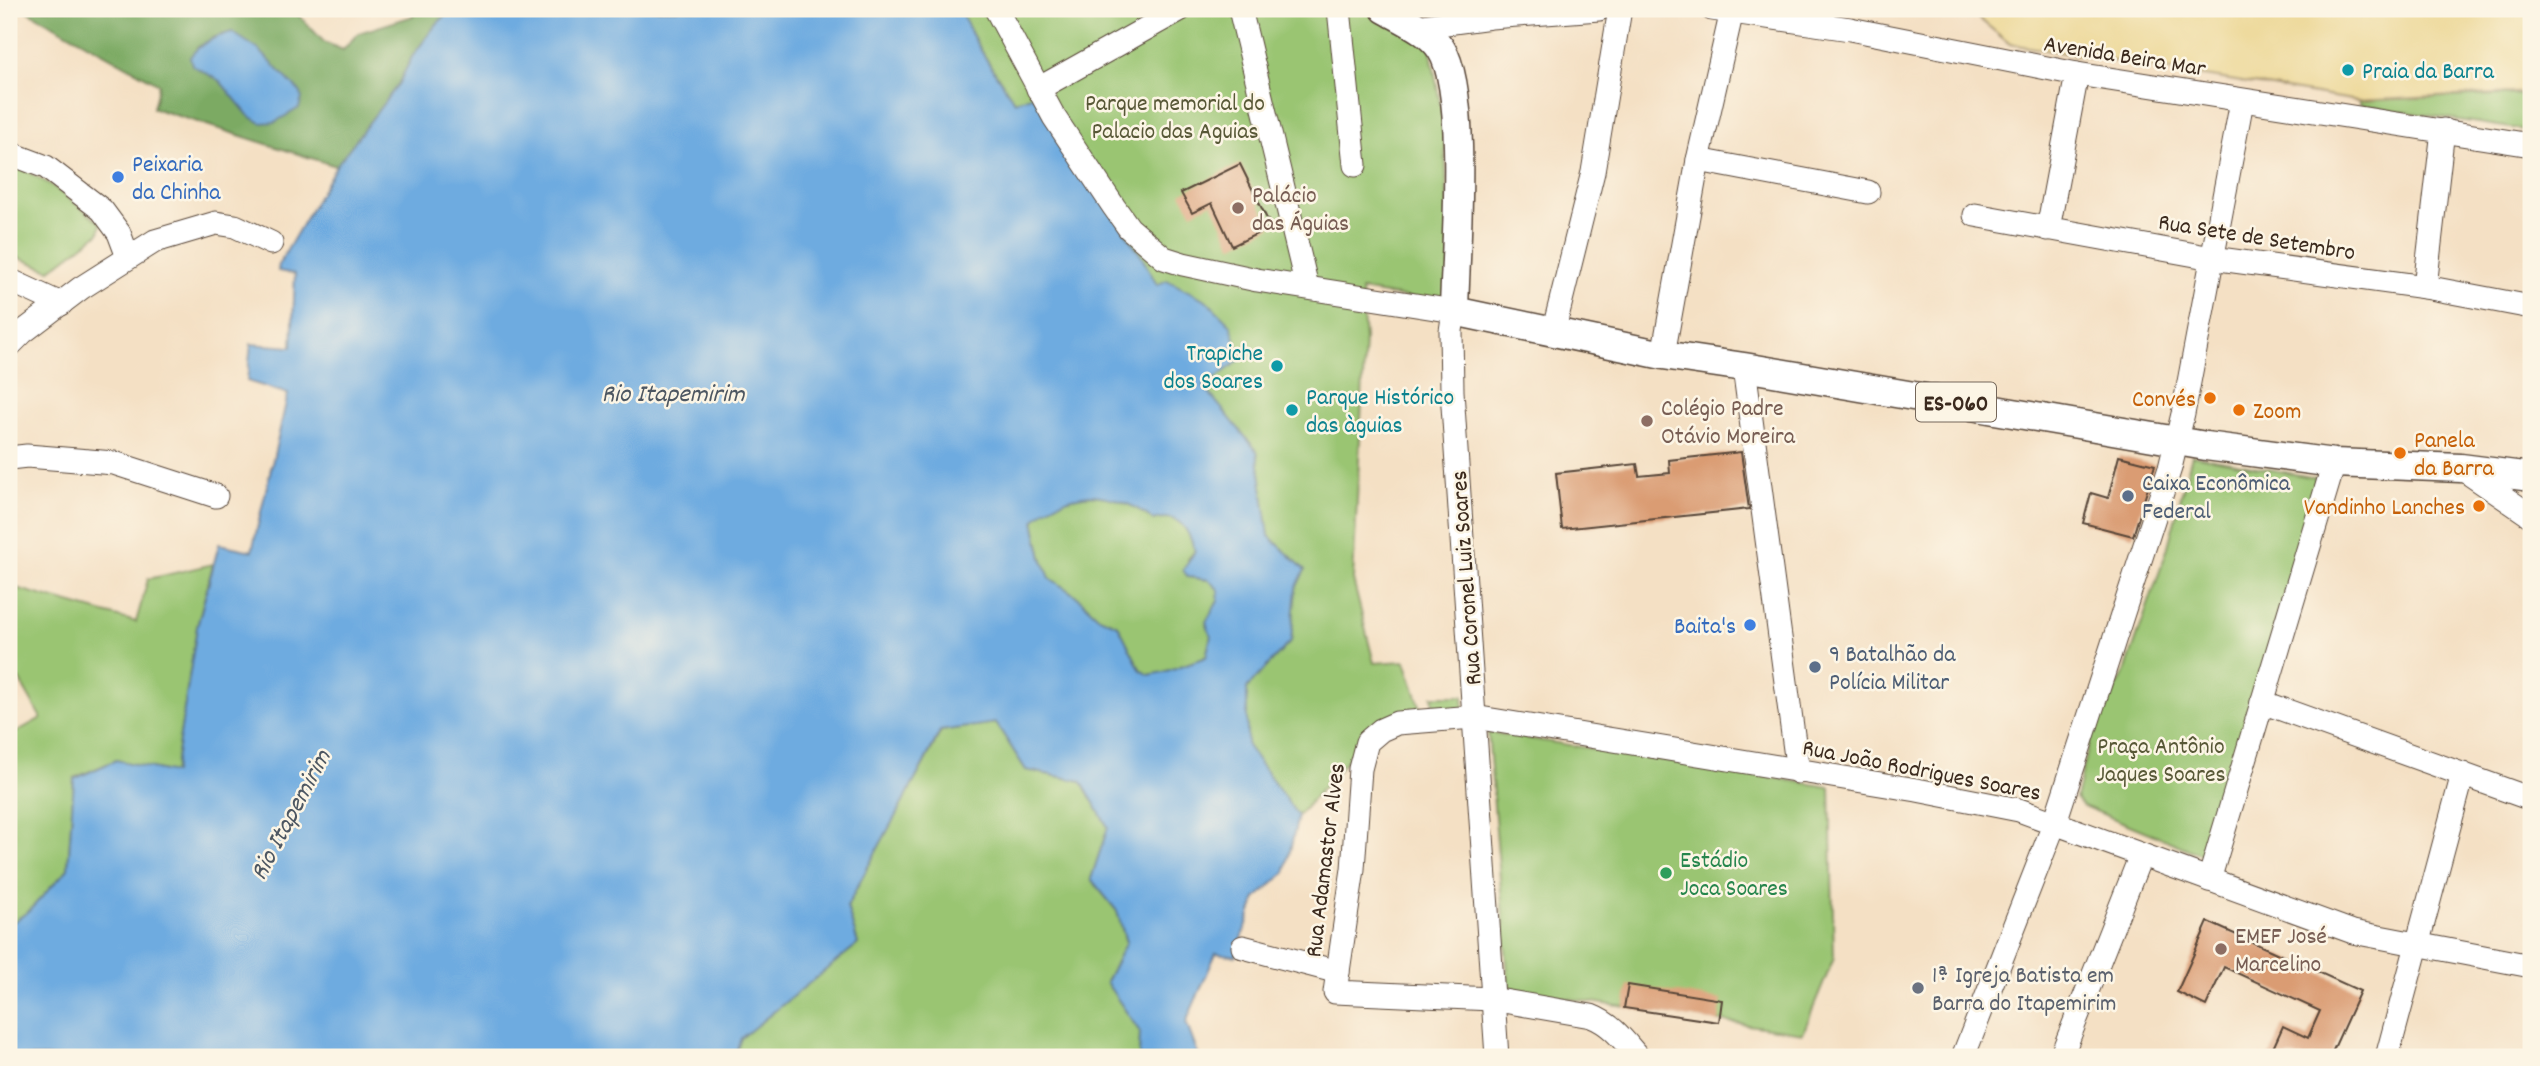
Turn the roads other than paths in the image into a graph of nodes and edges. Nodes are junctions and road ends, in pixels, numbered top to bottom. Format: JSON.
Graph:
{"nodes":[{"id":1,"x":996,"y":9,"type":"edge"},
{"id":2,"x":1181,"y":9,"type":"edge"},
{"id":3,"x":1240,"y":9,"type":"edge"},
{"id":4,"x":1339,"y":9,"type":"edge"},
{"id":5,"x":1385,"y":9,"type":"edge"},
{"id":6,"x":1599,"y":9,"type":"edge"},
{"id":7,"x":1620,"y":9,"type":"edge"},
{"id":8,"x":1722,"y":10,"type":"edge"},
{"id":9,"x":1416,"y":27,"type":"junction"},
{"id":10,"x":2077,"y":74,"type":"junction"},
{"id":11,"x":1038,"y":89,"type":"junction"},
{"id":12,"x":2242,"y":101,"type":"junction"},
{"id":13,"x":2443,"y":130,"type":"junction"},
{"id":14,"x":2531,"y":145,"type":"edge"},
{"id":15,"x":9,"y":153,"type":"edge"},
{"id":16,"x":1698,"y":160,"type":"junction"},
{"id":17,"x":1355,"y":165,"type":"dead end"},
{"id":18,"x":1868,"y":192,"type":"dead end"},
{"id":19,"x":1975,"y":215,"type":"dead end"},
{"id":20,"x":2048,"y":229,"type":"junction"},
{"id":21,"x":271,"y":243,"type":"dead end"},
{"id":22,"x":128,"y":257,"type":"junction"},
{"id":23,"x":2212,"y":258,"type":"junction"},
{"id":24,"x":9,"y":280,"type":"edge"},
{"id":25,"x":1307,"y":287,"type":"junction"},
{"id":26,"x":2425,"y":288,"type":"junction"},
{"id":27,"x":61,"y":304,"type":"junction"},
{"id":28,"x":2531,"y":307,"type":"edge"},
{"id":29,"x":1454,"y":311,"type":"junction"},
{"id":30,"x":1553,"y":333,"type":"junction"},
{"id":31,"x":9,"y":346,"type":"edge"},
{"id":32,"x":1663,"y":355,"type":"junction"},
{"id":33,"x":1744,"y":367,"type":"junction"},
{"id":34,"x":2176,"y":440,"type":"junction"},
{"id":35,"x":9,"y":458,"type":"edge"},
{"id":36,"x":2334,"y":463,"type":"junction"},
{"id":37,"x":2462,"y":468,"type":"junction"},
{"id":38,"x":2531,"y":477,"type":"edge"},
{"id":39,"x":216,"y":496,"type":"dead end"},
{"id":40,"x":2531,"y":516,"type":"edge"},
{"id":41,"x":2262,"y":702,"type":"junction"},
{"id":42,"x":1474,"y":717,"type":"junction"},
{"id":43,"x":1373,"y":736,"type":"joint"},
{"id":44,"x":1798,"y":772,"type":"junction"},
{"id":45,"x":2463,"y":774,"type":"junction"},
{"id":46,"x":2531,"y":799,"type":"edge"},
{"id":47,"x":2055,"y":822,"type":"junction"},
{"id":48,"x":2141,"y":855,"type":"junction"},
{"id":49,"x":2209,"y":880,"type":"junction"},
{"id":50,"x":2417,"y":946,"type":"junction"},
{"id":51,"x":1243,"y":947,"type":"dead end"},
{"id":52,"x":2531,"y":966,"type":"edge"},
{"id":53,"x":1336,"y":982,"type":"junction"},
{"id":54,"x":1492,"y":999,"type":"junction"},
{"id":55,"x":1497,"y":1057,"type":"edge"},
{"id":56,"x":1638,"y":1057,"type":"edge"},
{"id":57,"x":1963,"y":1057,"type":"edge"},
{"id":58,"x":2060,"y":1057,"type":"edge"},
{"id":59,"x":2387,"y":1057,"type":"edge"}],
"edges":[{"from":1,"to":11,"type":"street"},
{"from":2,"to":11,"type":"street"},
{"from":3,"to":25,"type":"street"},
{"from":4,"to":17,"type":"street"},
{"from":5,"to":9,"type":"main road","name":"Rua Coronel Luiz Soares"},
{"from":6,"to":9,"type":"street"},
{"from":7,"to":30,"type":"street"},
{"from":8,"to":10,"type":"street","name":"Avenida Beira Mar"},
{"from":8,"to":16,"type":"street"},
{"from":9,"to":29,"type":"main road","name":"Rua Coronel Luiz Soares"},
{"from":10,"to":12,"type":"street","name":"Avenida Beira Mar"},
{"from":10,"to":20,"type":"street"},
{"from":11,"to":25,"type":"street"},
{"from":12,"to":13,"type":"street","name":"Avenida Beira Mar"},
{"from":12,"to":23,"type":"street"},
{"from":13,"to":14,"type":"street","name":"Avenida Beira Mar"},
{"from":13,"to":26,"type":"street"},
{"from":15,"to":22,"type":"street"},
{"from":16,"to":18,"type":"street"},
{"from":16,"to":32,"type":"street"},
{"from":19,"to":20,"type":"street","name":"Rua Sete de Setembro"},
{"from":20,"to":23,"type":"street","name":"Rua Sete de Setembro"},
{"from":21,"to":22,"type":"street"},
{"from":22,"to":27,"type":"street"},
{"from":23,"to":26,"type":"street","name":"Rua Sete de Setembro"},
{"from":23,"to":34,"type":"street"},
{"from":24,"to":27,"type":"street"},
{"from":25,"to":29,"type":"street"},
{"from":26,"to":28,"type":"street","name":"Rua Sete de Setembro"},
{"from":27,"to":31,"type":"street"},
{"from":29,"to":30,"type":"main road","number":"ES-060"},
{"from":29,"to":42,"type":"street","name":"Rua Coronel Luiz Soares"},
{"from":30,"to":32,"type":"main road","number":"ES-060"},
{"from":32,"to":33,"type":"main road","number":"ES-060"},
{"from":33,"to":34,"type":"main road","number":"ES-060"},
{"from":33,"to":44,"type":"street"},
{"from":34,"to":36,"type":"main road","number":"ES-060"},
{"from":34,"to":47,"type":"street"},
{"from":35,"to":39,"type":"street"},
{"from":36,"to":37,"type":"main road","number":"ES-060"},
{"from":36,"to":41,"type":"street"},
{"from":37,"to":38,"type":"main road","number":"ES-060"},
{"from":37,"to":40,"type":"street"},
{"from":41,"to":45,"type":"street"},
{"from":41,"to":49,"type":"street"},
{"from":42,"to":43,"type":"street","name":"Rua João Rodrigues Soares"},
{"from":42,"to":44,"type":"street","name":"Rua João Rodrigues Soares"},
{"from":42,"to":54,"type":"street","name":"Rua Coronel Luiz Soares"},
{"from":43,"to":53,"type":"street","name":"Rua Adamastor Alves"},
{"from":44,"to":47,"type":"street","name":"Rua João Rodrigues Soares"},
{"from":45,"to":46,"type":"street"},
{"from":45,"to":50,"type":"street"},
{"from":47,"to":48,"type":"street","name":"Rua João Rodrigues Soares"},
{"from":47,"to":57,"type":"street"},
{"from":48,"to":49,"type":"street","name":"Rua João Rodrigues Soares"},
{"from":48,"to":58,"type":"street"},
{"from":49,"to":50,"type":"street","name":"Rua João Rodrigues Soares"},
{"from":50,"to":52,"type":"street","name":"Rua João Rodrigues Soares"},
{"from":50,"to":59,"type":"street"},
{"from":51,"to":53,"type":"street"},
{"from":53,"to":54,"type":"street"},
{"from":54,"to":55,"type":"street","name":"Rua Coronel Luiz Soares"},
{"from":54,"to":56,"type":"street"}]}
